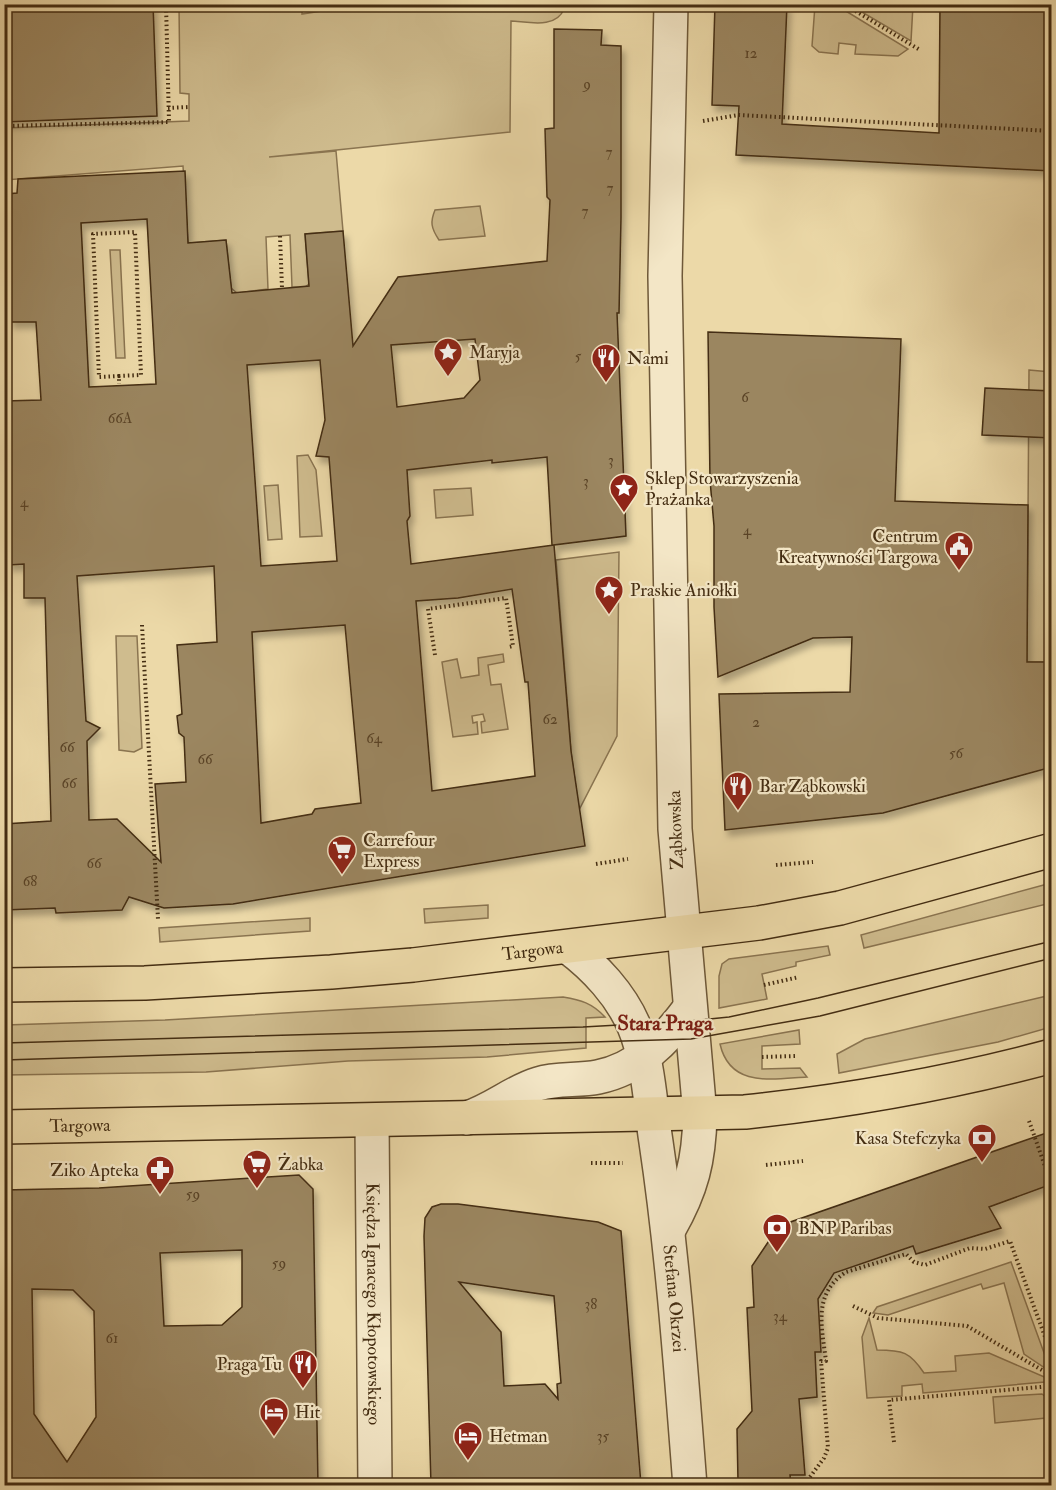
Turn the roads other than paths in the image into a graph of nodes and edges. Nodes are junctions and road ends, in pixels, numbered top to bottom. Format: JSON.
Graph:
{"nodes":[{"id":1,"x":671,"y":4,"type":"edge"},
{"id":2,"x":1052,"y":850,"type":"edge"},
{"id":3,"x":682,"y":933,"type":"junction"},
{"id":4,"x":568,"y":947,"type":"junction"},
{"id":5,"x":4,"y":986,"type":"edge"},
{"id":6,"x":689,"y":1009,"type":"junction"},
{"id":7,"x":1052,"y":1056,"type":"edge"},
{"id":8,"x":643,"y":1058,"type":"junction"},
{"id":9,"x":652,"y":1115,"type":"junction"},
{"id":10,"x":700,"y":1115,"type":"junction"},
{"id":11,"x":462,"y":1119,"type":"junction"},
{"id":12,"x":372,"y":1121,"type":"junction"},
{"id":13,"x":4,"y":1127,"type":"edge"},
{"id":14,"x":669,"y":1229,"type":"junction"},
{"id":15,"x":375,"y":1485,"type":"edge"},
{"id":16,"x":690,"y":1485,"type":"edge"}],
"edges":[{"from":1,"to":3,"type":"street","name":"Ząbkowska"},
{"from":2,"to":3,"type":"main road","name":"Targowa"},
{"from":3,"to":4,"type":"main road","name":"Targowa"},
{"from":3,"to":6,"type":"street","name":"Ząbkowska"},
{"from":4,"to":5,"type":"main road","name":"Targowa"},
{"from":4,"to":8,"type":"street"},
{"from":6,"to":8,"type":"street"},
{"from":6,"to":10,"type":"street","name":"Ząbkowska"},
{"from":7,"to":10,"type":"main road","name":"Targowa"},
{"from":8,"to":9,"type":"street"},
{"from":8,"to":11,"type":"street"},
{"from":9,"to":10,"type":"main road","name":"Targowa"},
{"from":9,"to":11,"type":"main road","name":"Targowa"},
{"from":9,"to":14,"type":"street"},
{"from":10,"to":14,"type":"street","name":"Stefana Okrzei"},
{"from":11,"to":12,"type":"main road","name":"Targowa"},
{"from":12,"to":13,"type":"main road","name":"Targowa"},
{"from":12,"to":15,"type":"street","name":"Księdza Ignacego Kłopotowskiego"},
{"from":14,"to":16,"type":"street","name":"Stefana Okrzei"}]}
